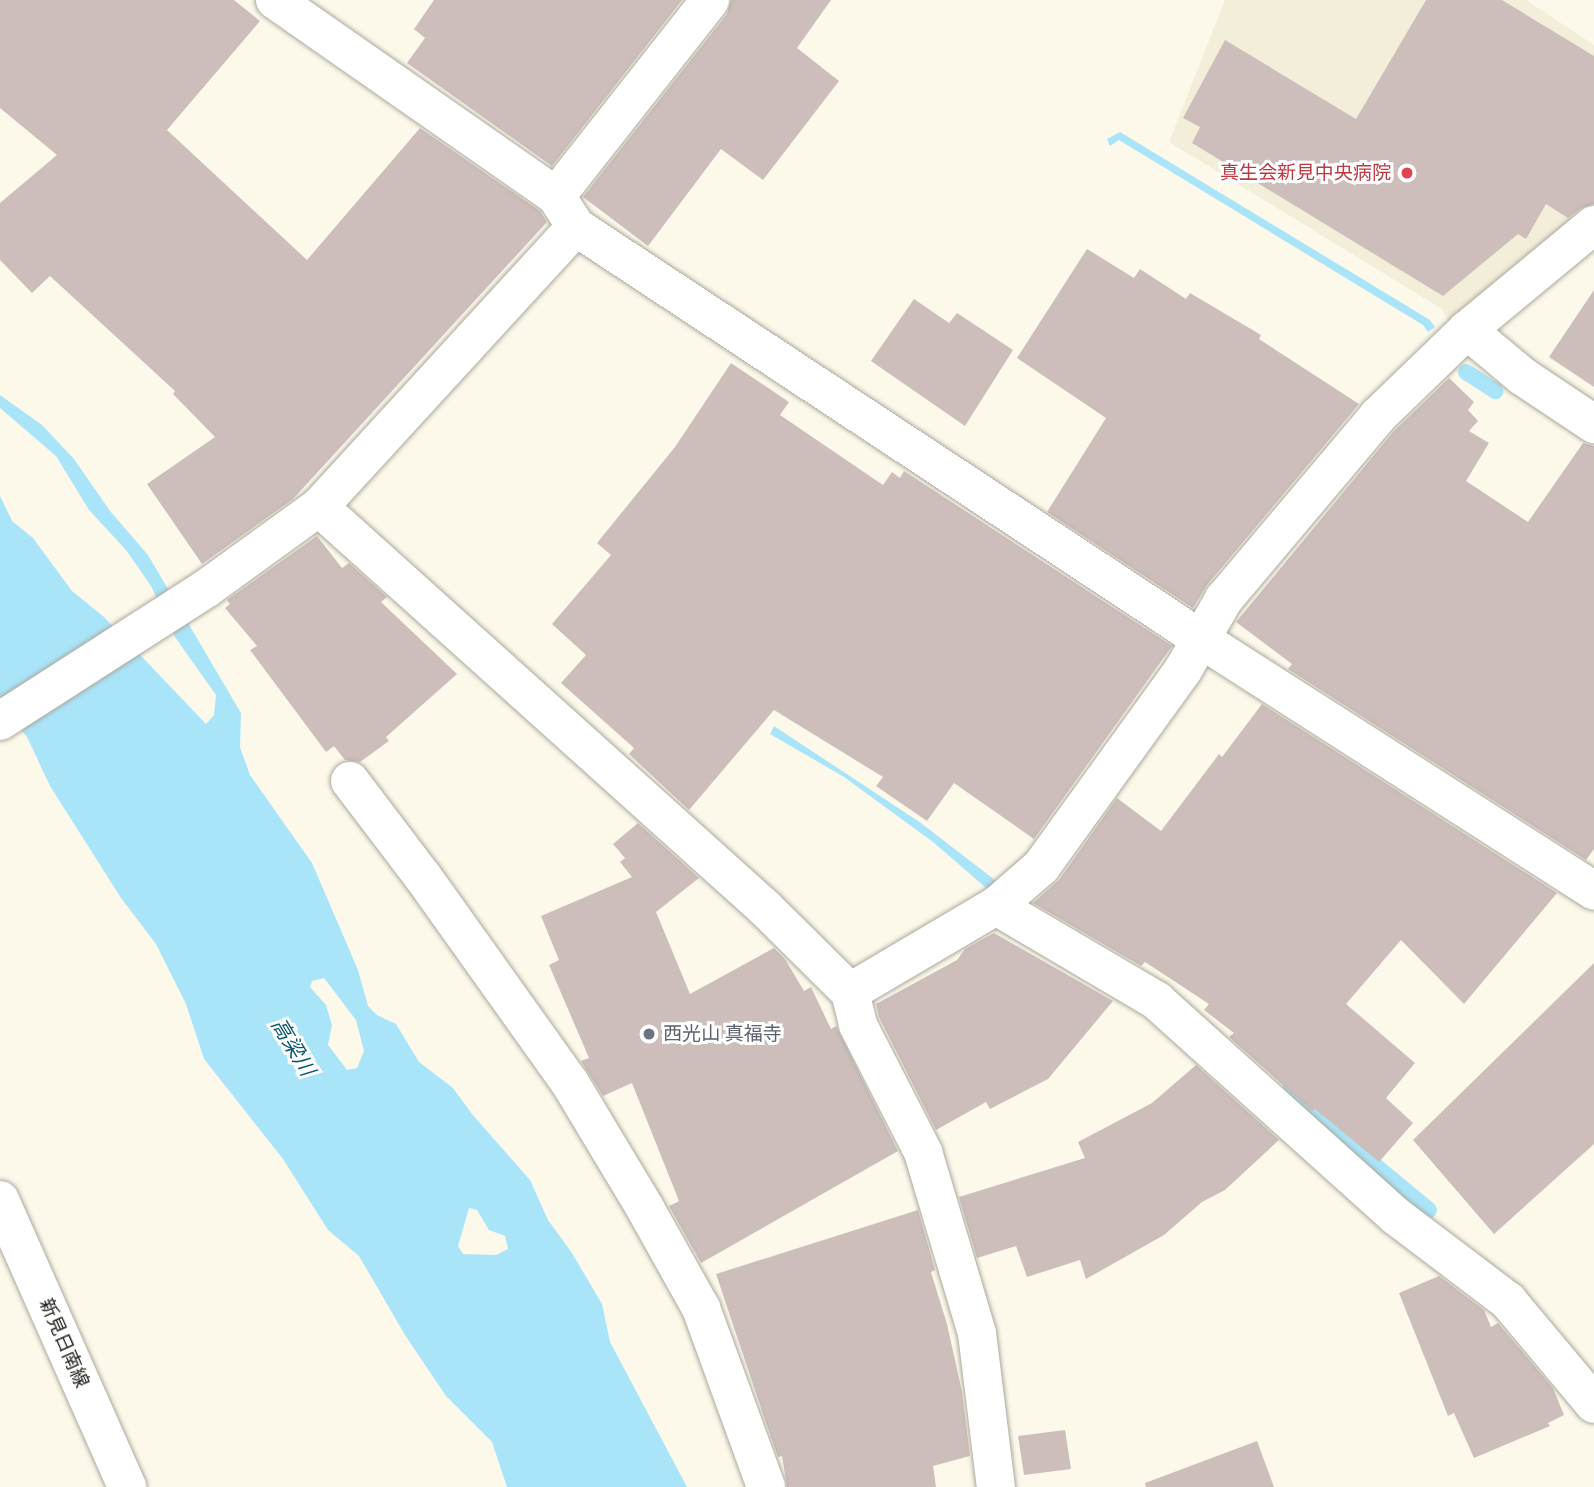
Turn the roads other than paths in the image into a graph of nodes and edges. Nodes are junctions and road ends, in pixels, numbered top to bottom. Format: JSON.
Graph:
{"nodes":[{"id":1,"x":275,"y":0,"type":"edge"},
{"id":2,"x":710,"y":0,"type":"edge"},
{"id":3,"x":566,"y":212,"type":"junction"},
{"id":4,"x":1594,"y":225,"type":"edge"},
{"id":5,"x":1467,"y":330,"type":"junction"},
{"id":6,"x":1594,"y":424,"type":"edge"},
{"id":7,"x":319,"y":507,"type":"junction"},
{"id":8,"x":1199,"y":638,"type":"junction"},
{"id":9,"x":0,"y":721,"type":"edge"},
{"id":10,"x":349,"y":781,"type":"dead end"},
{"id":11,"x":1594,"y":891,"type":"edge"},
{"id":12,"x":996,"y":906,"type":"junction"},
{"id":13,"x":850,"y":992,"type":"junction"},
{"id":14,"x":0,"y":1200,"type":"edge"},
{"id":15,"x":1594,"y":1404,"type":"edge"},
{"id":16,"x":127,"y":1487,"type":"edge"},
{"id":17,"x":766,"y":1487,"type":"edge"},
{"id":18,"x":996,"y":1487,"type":"edge"}],
"edges":[{"from":1,"to":3,"type":"street"},
{"from":2,"to":3,"type":"street"},
{"from":3,"to":7,"type":"street"},
{"from":3,"to":8,"type":"street"},
{"from":4,"to":5,"type":"street"},
{"from":5,"to":6,"type":"street"},
{"from":5,"to":8,"type":"street"},
{"from":7,"to":9,"type":"street"},
{"from":7,"to":13,"type":"street"},
{"from":8,"to":11,"type":"street"},
{"from":8,"to":12,"type":"street"},
{"from":10,"to":17,"type":"street"},
{"from":12,"to":13,"type":"street"},
{"from":12,"to":15,"type":"street"},
{"from":13,"to":18,"type":"street"},
{"from":14,"to":16,"type":"street","name":"新見日南線"}]}
